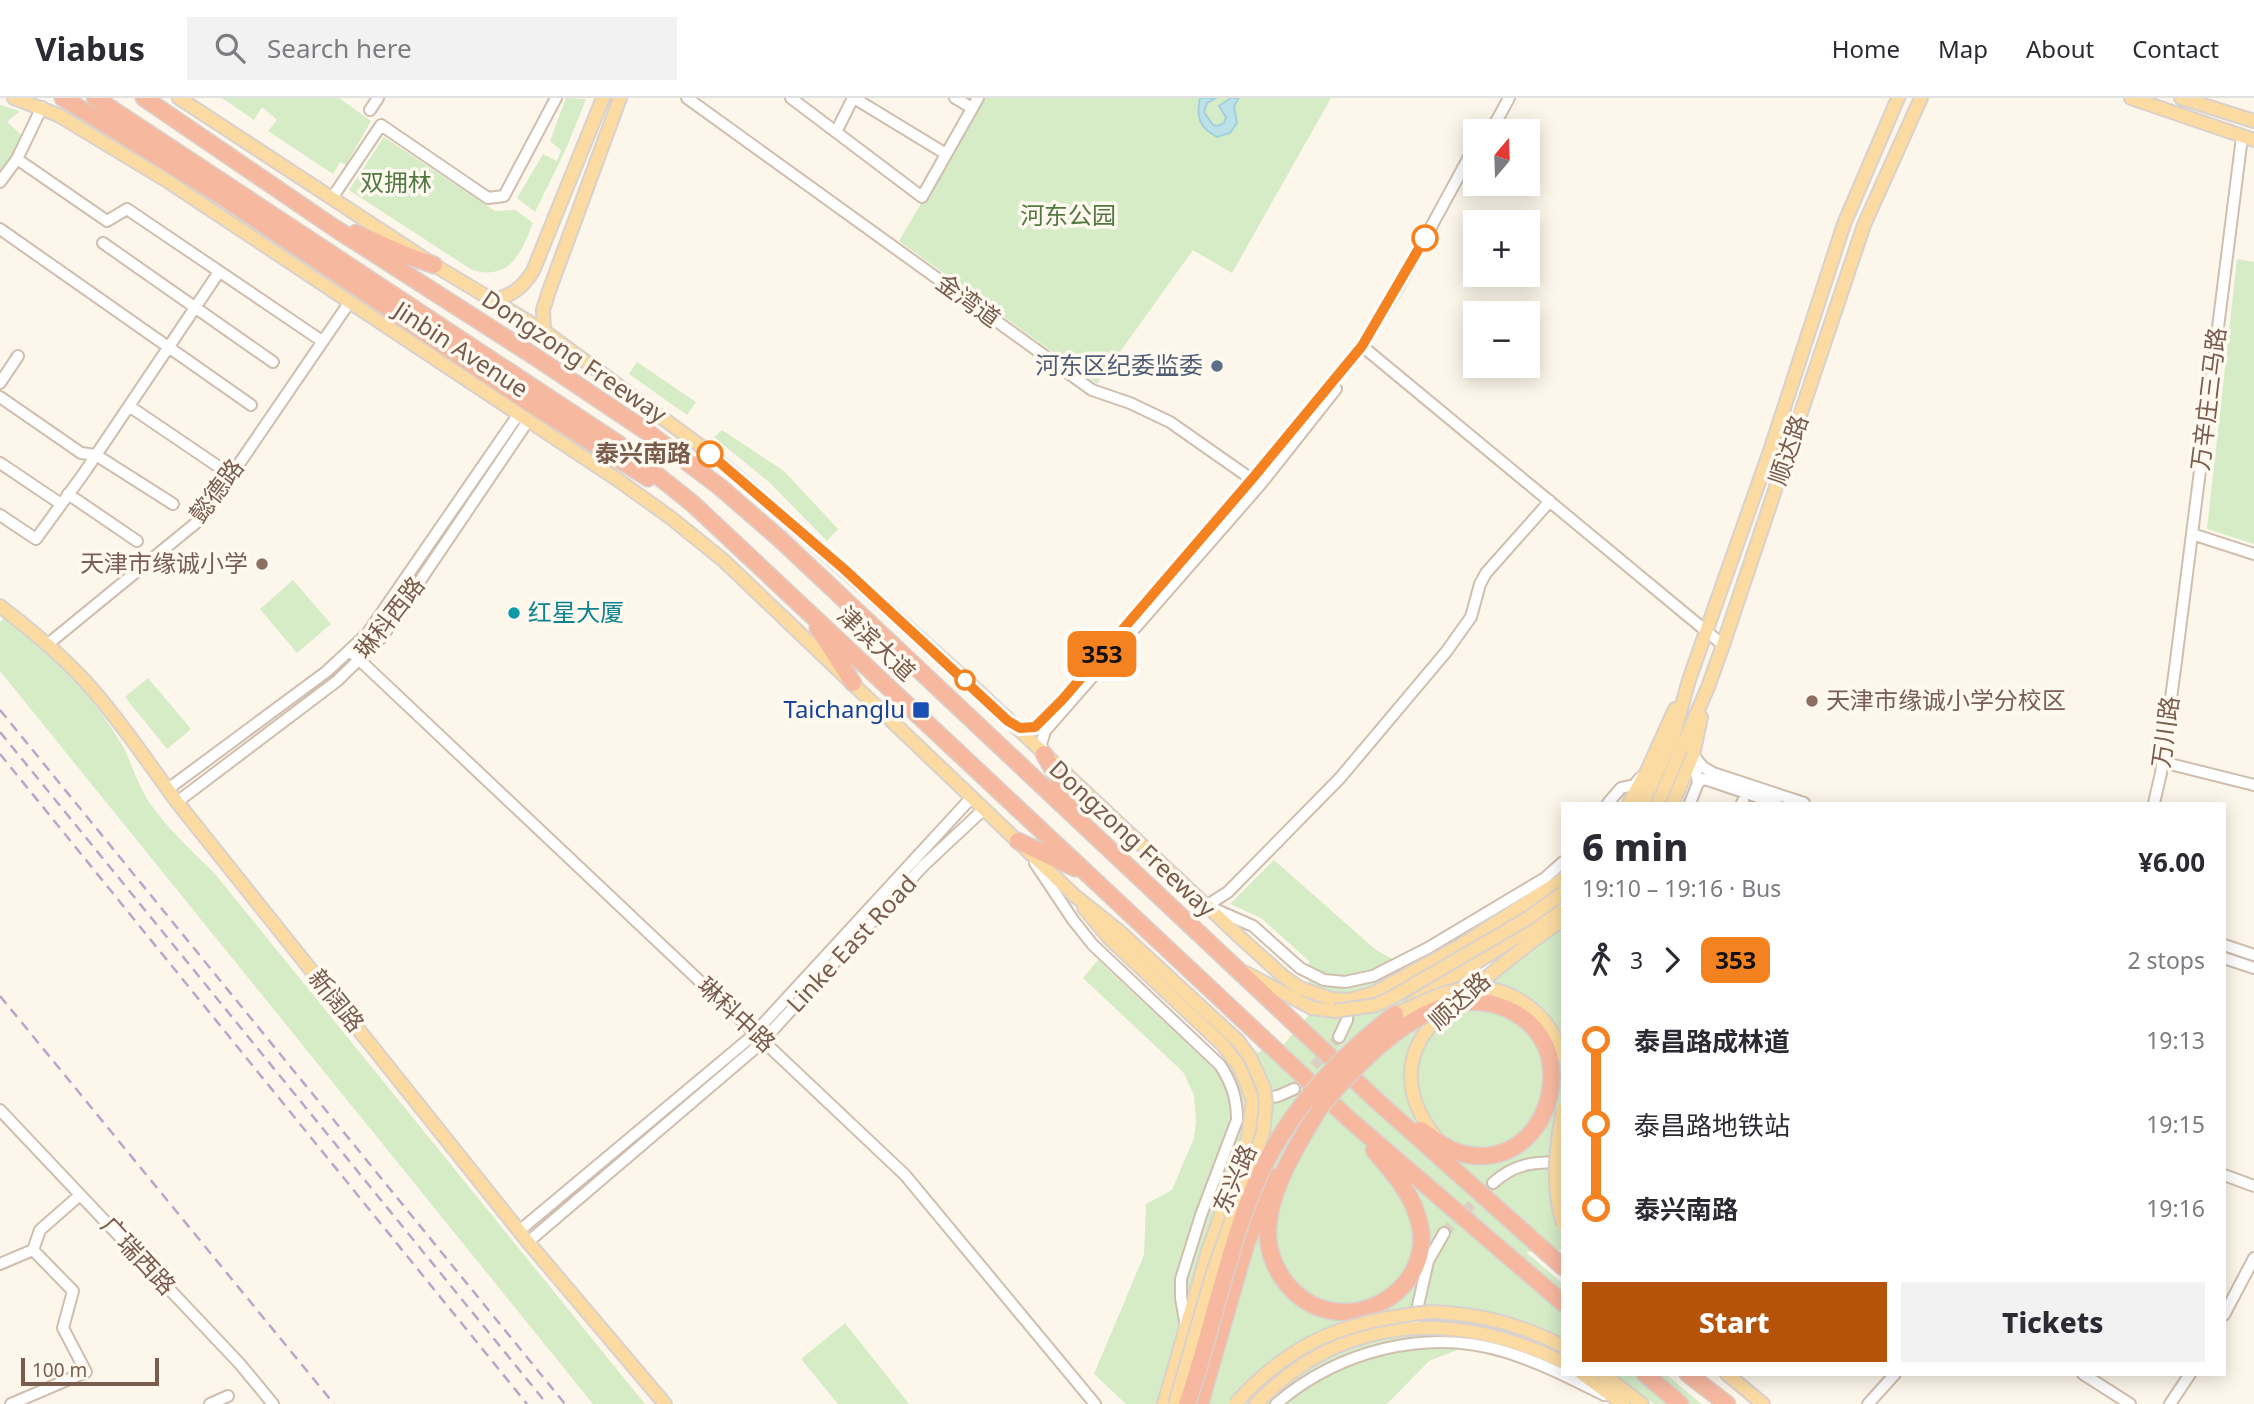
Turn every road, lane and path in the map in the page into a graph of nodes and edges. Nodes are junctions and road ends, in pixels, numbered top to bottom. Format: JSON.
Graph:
{"nodes":[{"id":1,"x":14,"y":98,"type":"edge"},
{"id":2,"x":94,"y":98,"type":"edge"},
{"id":3,"x":144,"y":98,"type":"edge"},
{"id":4,"x":179,"y":98,"type":"edge"},
{"id":5,"x":378,"y":98,"type":"edge"},
{"id":6,"x":556,"y":98,"type":"edge"},
{"id":7,"x":602,"y":98,"type":"edge"},
{"id":8,"x":620,"y":98,"type":"edge"},
{"id":9,"x":687,"y":98,"type":"edge"},
{"id":10,"x":790,"y":98,"type":"edge"},
{"id":11,"x":853,"y":98,"type":"edge"},
{"id":12,"x":955,"y":98,"type":"edge"},
{"id":13,"x":1501,"y":98,"type":"edge"},
{"id":14,"x":1509,"y":98,"type":"edge"},
{"id":15,"x":1898,"y":98,"type":"edge"},
{"id":16,"x":1921,"y":98,"type":"edge"},
{"id":17,"x":2131,"y":98,"type":"edge"},
{"id":18,"x":2181,"y":98,"type":"edge"},
{"id":19,"x":69,"y":101,"type":"edge"},
{"id":20,"x":975,"y":103,"type":"edge"},
{"id":21,"x":42,"y":107,"type":"junction"},
{"id":22,"x":370,"y":110,"type":"dead end"},
{"id":23,"x":1490,"y":119,"type":"edge"},
{"id":24,"x":1498,"y":119,"type":"edge"},
{"id":25,"x":2254,"y":121,"type":"edge"},
{"id":26,"x":836,"y":132,"type":"junction"},
{"id":27,"x":2248,"y":138,"type":"edge"},
{"id":28,"x":946,"y":154,"type":"junction"},
{"id":29,"x":17,"y":159,"type":"junction"},
{"id":30,"x":1463,"y":168,"type":"edge"},
{"id":31,"x":0,"y":182,"type":"edge"},
{"id":32,"x":1463,"y":183,"type":"edge"},
{"id":33,"x":332,"y":198,"type":"junction"},
{"id":34,"x":333,"y":227,"type":"junction"},
{"id":35,"x":0,"y":229,"type":"edge"},
{"id":36,"x":103,"y":243,"type":"dead end"},
{"id":37,"x":434,"y":265,"type":"junction"},
{"id":38,"x":219,"y":272,"type":"junction"},
{"id":39,"x":496,"y":300,"type":"junction"},
{"id":40,"x":349,"y":303,"type":"junction"},
{"id":41,"x":195,"y":307,"type":"junction"},
{"id":42,"x":544,"y":331,"type":"junction"},
{"id":43,"x":322,"y":341,"type":"junction"},
{"id":44,"x":169,"y":347,"type":"junction"},
{"id":45,"x":1365,"y":348,"type":"junction"},
{"id":46,"x":18,"y":356,"type":"dead end"},
{"id":47,"x":273,"y":362,"type":"dead end"},
{"id":48,"x":0,"y":383,"type":"edge"},
{"id":49,"x":0,"y":397,"type":"edge"},
{"id":50,"x":251,"y":405,"type":"dead end"},
{"id":51,"x":129,"y":406,"type":"junction"},
{"id":52,"x":523,"y":418,"type":"junction"},
{"id":53,"x":96,"y":455,"type":"junction"},
{"id":54,"x":0,"y":463,"type":"edge"},
{"id":55,"x":216,"y":465,"type":"dead end"},
{"id":56,"x":1256,"y":482,"type":"junction"},
{"id":57,"x":68,"y":494,"type":"junction"},
{"id":58,"x":1550,"y":500,"type":"junction"},
{"id":59,"x":61,"y":504,"type":"junction"},
{"id":60,"x":173,"y":504,"type":"dead end"},
{"id":61,"x":693,"y":504,"type":"junction"},
{"id":62,"x":0,"y":515,"type":"edge"},
{"id":63,"x":2192,"y":534,"type":"junction"},
{"id":64,"x":137,"y":541,"type":"dead end"},
{"id":65,"x":2254,"y":554,"type":"edge"},
{"id":66,"x":0,"y":606,"type":"edge"},
{"id":67,"x":805,"y":608,"type":"junction"},
{"id":68,"x":1707,"y":634,"type":"junction"},
{"id":69,"x":48,"y":645,"type":"junction"},
{"id":70,"x":1723,"y":645,"type":"junction"},
{"id":71,"x":348,"y":652,"type":"junction"},
{"id":72,"x":357,"y":661,"type":"junction"},
{"id":73,"x":2176,"y":661,"type":"joint"},
{"id":74,"x":1689,"y":680,"type":"junction"},
{"id":75,"x":853,"y":683,"type":"junction"},
{"id":76,"x":1708,"y":687,"type":"junction"},
{"id":77,"x":1008,"y":721,"type":"junction"},
{"id":78,"x":1679,"y":740,"type":"junction"},
{"id":79,"x":1044,"y":754,"type":"junction"},
{"id":80,"x":1693,"y":755,"type":"junction"},
{"id":81,"x":2162,"y":762,"type":"junction"},
{"id":82,"x":1647,"y":771,"type":"junction"},
{"id":83,"x":1698,"y":783,"type":"junction"},
{"id":84,"x":2254,"y":785,"type":"edge"},
{"id":85,"x":168,"y":789,"type":"junction"},
{"id":86,"x":972,"y":797,"type":"junction"},
{"id":87,"x":177,"y":802,"type":"junction"},
{"id":88,"x":1609,"y":802,"type":"edge"},
{"id":89,"x":1630,"y":802,"type":"edge"},
{"id":90,"x":1644,"y":802,"type":"edge"},
{"id":91,"x":1658,"y":802,"type":"edge"},
{"id":92,"x":1674,"y":802,"type":"edge"},
{"id":93,"x":1690,"y":802,"type":"edge"},
{"id":94,"x":1773,"y":802,"type":"edge"},
{"id":95,"x":1801,"y":802,"type":"edge"},
{"id":96,"x":2154,"y":802,"type":"edge"},
{"id":97,"x":984,"y":809,"type":"junction"},
{"id":98,"x":1087,"y":829,"type":"junction"},
{"id":99,"x":1018,"y":841,"type":"junction"},
{"id":100,"x":1561,"y":864,"type":"edge"},
{"id":101,"x":1090,"y":875,"type":"junction"},
{"id":102,"x":1561,"y":880,"type":"edge"},
{"id":103,"x":1561,"y":894,"type":"edge"},
{"id":104,"x":1076,"y":896,"type":"junction"},
{"id":105,"x":1206,"y":906,"type":"junction"},
{"id":106,"x":1561,"y":909,"type":"edge"},
{"id":107,"x":1561,"y":920,"type":"edge"},
{"id":108,"x":2226,"y":946,"type":"edge"},
{"id":109,"x":2254,"y":955,"type":"edge"},
{"id":110,"x":2226,"y":959,"type":"edge"},
{"id":111,"x":1233,"y":965,"type":"junction"},
{"id":112,"x":2254,"y":968,"type":"edge"},
{"id":113,"x":1349,"y":1000,"type":"junction"},
{"id":114,"x":1395,"y":1014,"type":"junction"},
{"id":115,"x":1339,"y":1037,"type":"tunnel mouth"},
{"id":116,"x":757,"y":1039,"type":"junction"},
{"id":117,"x":1556,"y":1055,"type":"edge"},
{"id":118,"x":1293,"y":1088,"type":"tunnel mouth"},
{"id":119,"x":1252,"y":1100,"type":"junction"},
{"id":120,"x":1376,"y":1100,"type":"junction"},
{"id":121,"x":1320,"y":1107,"type":"junction"},
{"id":122,"x":1,"y":1112,"type":"edge"},
{"id":123,"x":1350,"y":1120,"type":"junction"},
{"id":124,"x":1561,"y":1121,"type":"edge"},
{"id":125,"x":1444,"y":1146,"type":"junction"},
{"id":126,"x":1561,"y":1162,"type":"edge"},
{"id":127,"x":2226,"y":1176,"type":"edge"},
{"id":128,"x":1493,"y":1183,"type":"tunnel mouth"},
{"id":129,"x":2254,"y":1186,"type":"edge"},
{"id":130,"x":80,"y":1195,"type":"junction"},
{"id":131,"x":1561,"y":1215,"type":"edge"},
{"id":132,"x":1444,"y":1233,"type":"tunnel mouth"},
{"id":133,"x":524,"y":1236,"type":"junction"},
{"id":134,"x":33,"y":1250,"type":"junction"},
{"id":135,"x":2254,"y":1258,"type":"edge"},
{"id":136,"x":0,"y":1264,"type":"edge"},
{"id":137,"x":1561,"y":1265,"type":"edge"},
{"id":138,"x":1561,"y":1301,"type":"edge"},
{"id":139,"x":2226,"y":1311,"type":"edge"},
{"id":140,"x":1186,"y":1328,"type":"junction"},
{"id":141,"x":1413,"y":1328,"type":"junction"},
{"id":142,"x":1561,"y":1345,"type":"edge"},
{"id":143,"x":1561,"y":1361,"type":"edge"},
{"id":144,"x":1561,"y":1373,"type":"edge"},
{"id":145,"x":1567,"y":1376,"type":"edge"},
{"id":146,"x":1585,"y":1376,"type":"edge"},
{"id":147,"x":1606,"y":1376,"type":"edge"},
{"id":148,"x":1647,"y":1376,"type":"edge"},
{"id":149,"x":1691,"y":1376,"type":"edge"},
{"id":150,"x":1699,"y":1376,"type":"edge"},
{"id":151,"x":1730,"y":1376,"type":"edge"},
{"id":152,"x":1893,"y":1376,"type":"edge"},
{"id":153,"x":2086,"y":1376,"type":"edge"},
{"id":154,"x":2189,"y":1376,"type":"edge"},
{"id":155,"x":228,"y":1396,"type":"dead end"},
{"id":156,"x":1723,"y":1401,"type":"edge"},
{"id":157,"x":11,"y":1404,"type":"edge"},
{"id":158,"x":210,"y":1404,"type":"edge"},
{"id":159,"x":273,"y":1404,"type":"edge"},
{"id":160,"x":665,"y":1404,"type":"edge"},
{"id":161,"x":1090,"y":1404,"type":"edge"},
{"id":162,"x":1095,"y":1404,"type":"edge"},
{"id":163,"x":1164,"y":1404,"type":"edge"},
{"id":164,"x":1175,"y":1404,"type":"edge"},
{"id":165,"x":1187,"y":1404,"type":"edge"},
{"id":166,"x":1200,"y":1404,"type":"edge"},
{"id":167,"x":1235,"y":1404,"type":"edge"},
{"id":168,"x":1256,"y":1404,"type":"edge"},
{"id":169,"x":1276,"y":1404,"type":"edge"},
{"id":170,"x":1622,"y":1404,"type":"edge"},
{"id":171,"x":1642,"y":1404,"type":"edge"},
{"id":172,"x":1680,"y":1404,"type":"edge"},
{"id":173,"x":1763,"y":1404,"type":"edge"},
{"id":174,"x":1868,"y":1404,"type":"edge"},
{"id":175,"x":2130,"y":1404,"type":"edge"},
{"id":176,"x":2170,"y":1404,"type":"edge"}],
"edges":[{"from":1,"to":21,"type":"main road","name":"Jinbin Avenue"},
{"from":2,"to":61,"type":"highway","name":"Dongzong Freeway"},
{"from":3,"to":34,"type":"highway","name":"Dongzong Freeway"},
{"from":4,"to":33,"type":"main road"},
{"from":5,"to":22,"type":"street"},
{"from":6,"to":33,"type":"street"},
{"from":7,"to":39,"type":"main road"},
{"from":8,"to":42,"type":"main road"},
{"from":9,"to":56,"type":"street","name":"金湾道"},
{"from":10,"to":26,"type":"street"},
{"from":11,"to":26,"type":"street"},
{"from":11,"to":28,"type":"street"},
{"from":12,"to":20,"type":"street"},
{"from":13,"to":23,"type":"street"},
{"from":14,"to":24,"type":"street"},
{"from":15,"to":68,"type":"main road","name":"顺达路"},
{"from":16,"to":70,"type":"main road","name":"顺达路"},
{"from":17,"to":27,"type":"main road"},
{"from":18,"to":25,"type":"main road"},
{"from":19,"to":61,"type":"highway"},
{"from":20,"to":28,"type":"street"},
{"from":21,"to":29,"type":"street"},
{"from":21,"to":40,"type":"main road","name":"Jinbin Avenue"},
{"from":26,"to":28,"type":"street"},
{"from":27,"to":63,"type":"street","name":"万辛庄三马路"},
{"from":29,"to":31,"type":"street"},
{"from":29,"to":38,"type":"street"},
{"from":30,"to":45,"type":"street"},
{"from":32,"to":45,"type":"street"},
{"from":33,"to":37,"type":"main road"},
{"from":34,"to":37,"type":"highway"},
{"from":34,"to":98,"type":"highway","name":"Dongzong Freeway"},
{"from":35,"to":44,"type":"street"},
{"from":36,"to":41,"type":"street"},
{"from":37,"to":39,"type":"main road"},
{"from":38,"to":41,"type":"street"},
{"from":38,"to":43,"type":"street"},
{"from":39,"to":42,"type":"main road"},
{"from":40,"to":43,"type":"street","name":"懿德路"},
{"from":40,"to":52,"type":"main road","name":"Jinbin Avenue"},
{"from":41,"to":44,"type":"street"},
{"from":41,"to":47,"type":"street"},
{"from":42,"to":77,"type":"main road"},
{"from":43,"to":69,"type":"street","name":"懿德路"},
{"from":44,"to":50,"type":"street"},
{"from":44,"to":51,"type":"street"},
{"from":45,"to":56,"type":"street"},
{"from":45,"to":58,"type":"street"},
{"from":46,"to":48,"type":"street"},
{"from":49,"to":53,"type":"street"},
{"from":51,"to":53,"type":"street"},
{"from":51,"to":55,"type":"street"},
{"from":52,"to":71,"type":"street","name":"琳科西路"},
{"from":52,"to":72,"type":"street","name":"琳科西路"},
{"from":52,"to":75,"type":"main road","name":"Jinbin Avenue"},
{"from":53,"to":57,"type":"street"},
{"from":53,"to":60,"type":"street"},
{"from":54,"to":59,"type":"street"},
{"from":56,"to":77,"type":"street"},
{"from":56,"to":79,"type":"street"},
{"from":57,"to":59,"type":"street"},
{"from":57,"to":64,"type":"street"},
{"from":58,"to":68,"type":"street"},
{"from":58,"to":105,"type":"street"},
{"from":59,"to":62,"type":"street"},
{"from":61,"to":67,"type":"highway","name":"津滨大道"},
{"from":63,"to":65,"type":"street"},
{"from":63,"to":73,"type":"street","name":"万辛庄三马路"},
{"from":66,"to":69,"type":"main road","name":"新阔路"},
{"from":67,"to":75,"type":"highway"},
{"from":67,"to":101,"type":"highway","name":"津滨大道"},
{"from":68,"to":70,"type":"street"},
{"from":68,"to":74,"type":"main road","name":"顺达路"},
{"from":69,"to":85,"type":"main road","name":"新阔路"},
{"from":70,"to":76,"type":"main road","name":"顺达路"},
{"from":71,"to":72,"type":"street","name":"琳科中路"},
{"from":71,"to":85,"type":"street","name":"琳科西路"},
{"from":72,"to":87,"type":"street","name":"琳科西路"},
{"from":72,"to":116,"type":"street","name":"琳科中路"},
{"from":73,"to":81,"type":"street","name":"万川路"},
{"from":74,"to":78,"type":"main road","name":"顺达路"},
{"from":74,"to":82,"type":"main road"},
{"from":75,"to":86,"type":"main road","name":"Jinbin Avenue"},
{"from":76,"to":78,"type":"main road","name":"顺达路"},
{"from":76,"to":80,"type":"main road"},
{"from":77,"to":79,"type":"main road"},
{"from":78,"to":90,"type":"main road","name":"顺达路"},
{"from":78,"to":91,"type":"main road","name":"顺达路"},
{"from":79,"to":98,"type":"highway"},
{"from":79,"to":105,"type":"main road"},
{"from":80,"to":83,"type":"street"},
{"from":80,"to":92,"type":"main road"},
{"from":80,"to":95,"type":"street"},
{"from":81,"to":84,"type":"street"},
{"from":81,"to":96,"type":"street","name":"万川路"},
{"from":82,"to":88,"type":"street"},
{"from":82,"to":89,"type":"main road"},
{"from":83,"to":93,"type":"street"},
{"from":83,"to":94,"type":"street"},
{"from":85,"to":87,"type":"main road","name":"新阔路"},
{"from":86,"to":97,"type":"main road","name":"Jinbin Avenue"},
{"from":86,"to":116,"type":"street","name":"Linke East Road"},
{"from":87,"to":133,"type":"main road","name":"新阔路"},
{"from":97,"to":99,"type":"main road","name":"Jinbin Avenue"},
{"from":97,"to":116,"type":"street","name":"Linke East Road"},
{"from":98,"to":111,"type":"highway","name":"Dongzong Freeway"},
{"from":99,"to":101,"type":"highway"},
{"from":99,"to":104,"type":"main road","name":"Jinbin Avenue"},
{"from":99,"to":140,"type":"street"},
{"from":100,"to":105,"type":"street"},
{"from":101,"to":123,"type":"highway"},
{"from":102,"to":113,"type":"main road"},
{"from":103,"to":111,"type":"main road","bridge":true},
{"from":104,"to":119,"type":"main road"},
{"from":104,"to":164,"type":"main road","bridge":true},
{"from":105,"to":113,"type":"main road"},
{"from":106,"to":114,"type":"main road","name":"顺达路","bridge":true},
{"from":107,"to":125,"type":"main road","name":"顺达路"},
{"from":108,"to":109,"type":"street"},
{"from":110,"to":112,"type":"street"},
{"from":111,"to":120,"type":"highway","name":"Dongzong Freeway"},
{"from":113,"to":115,"type":"street"},
{"from":114,"to":117,"type":"main road","bridge":true},
{"from":114,"to":165,"type":"highway","name":"东兴路","bridge":true},
{"from":116,"to":133,"type":"street","name":"Linke East Road"},
{"from":116,"to":161,"type":"street","name":"琳科中路"},
{"from":116,"to":162,"type":"street","name":"琳科中路"},
{"from":117,"to":121,"type":"highway","name":"东兴路","bridge":true},
{"from":117,"to":125,"type":"highway"},
{"from":118,"to":119,"type":"street"},
{"from":119,"to":140,"type":"main road"},
{"from":120,"to":125,"type":"highway"},
{"from":120,"to":137,"type":"highway","name":"Dongzong Freeway"},
{"from":121,"to":123,"type":"highway"},
{"from":121,"to":166,"type":"highway","name":"东兴路"},
{"from":122,"to":130,"type":"street","name":"广瑞西路"},
{"from":123,"to":138,"type":"highway"},
{"from":124,"to":131,"type":"main road","bridge":true},
{"from":126,"to":128,"type":"street"},
{"from":127,"to":129,"type":"street"},
{"from":130,"to":134,"type":"street"},
{"from":130,"to":159,"type":"street","name":"广瑞西路"},
{"from":132,"to":141,"type":"street"},
{"from":133,"to":160,"type":"main road","name":"新阔路"},
{"from":134,"to":136,"type":"street"},
{"from":134,"to":157,"type":"street"},
{"from":135,"to":139,"type":"street"},
{"from":140,"to":163,"type":"main road"},
{"from":141,"to":143,"type":"main road"},
{"from":141,"to":168,"type":"main road"},
{"from":142,"to":167,"type":"main road","bridge":true},
{"from":144,"to":169,"type":"street"},
{"from":145,"to":170,"type":"street"},
{"from":146,"to":170,"type":"main road"},
{"from":147,"to":171,"type":"main road"},
{"from":148,"to":172,"type":"highway"},
{"from":149,"to":156,"type":"highway"},
{"from":150,"to":156,"type":"main road"},
{"from":151,"to":173,"type":"main road"},
{"from":152,"to":174,"type":"street"},
{"from":153,"to":175,"type":"street"},
{"from":154,"to":176,"type":"street"},
{"from":155,"to":158,"type":"street"}]}
